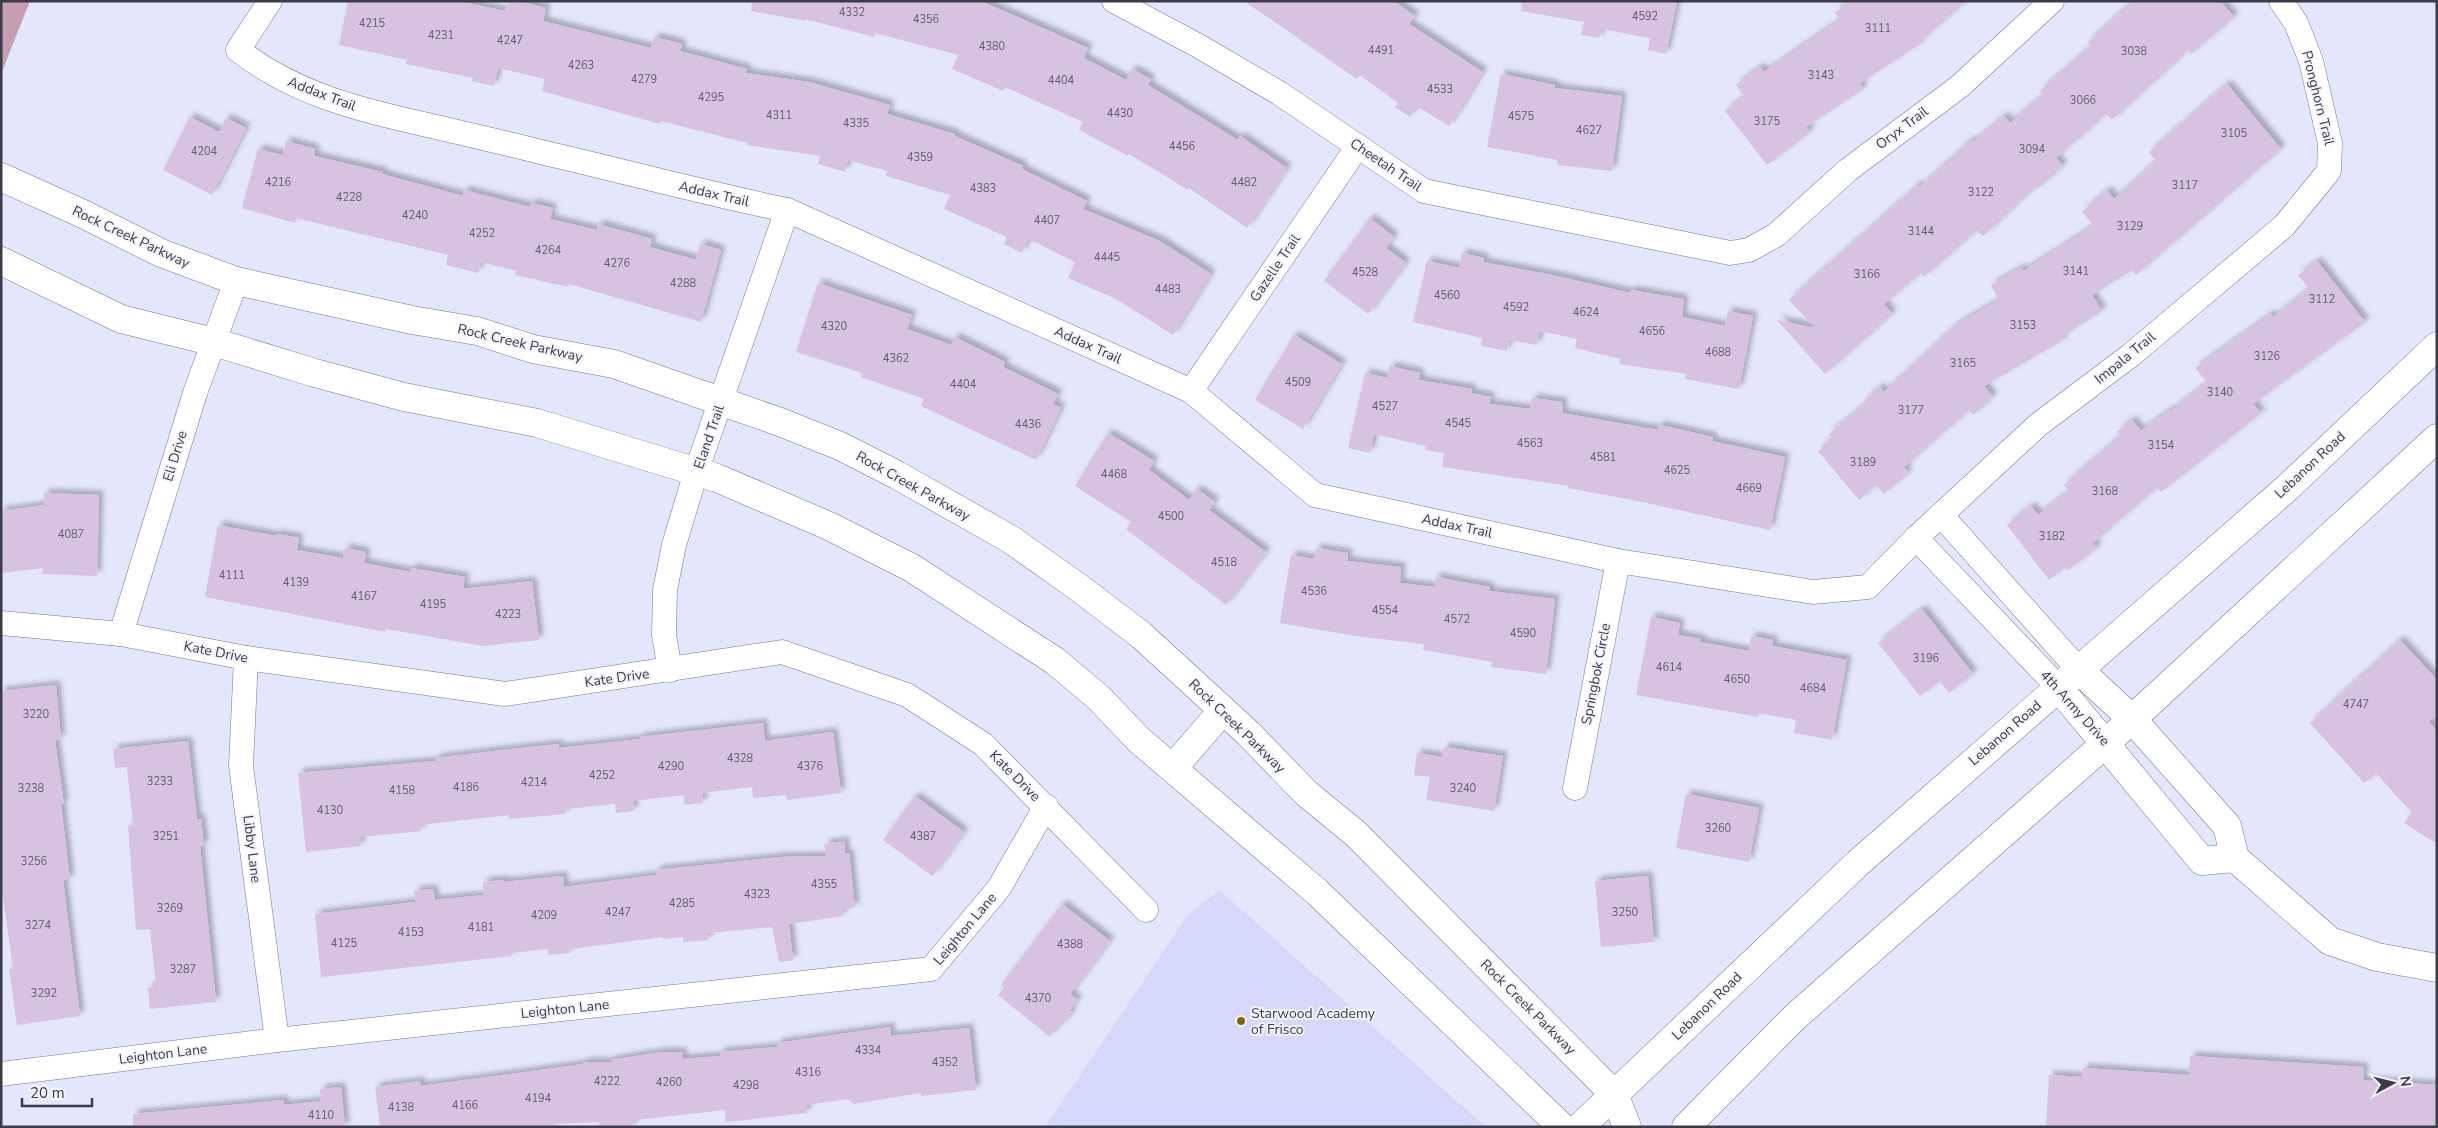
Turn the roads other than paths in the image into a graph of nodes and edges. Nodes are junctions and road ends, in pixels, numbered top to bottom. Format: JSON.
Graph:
{"nodes":[{"id":1,"x":270,"y":1,"type":"edge"},
{"id":2,"x":1114,"y":1,"type":"edge"},
{"id":3,"x":2052,"y":1,"type":"edge"},
{"id":4,"x":2281,"y":1,"type":"edge"},
{"id":5,"x":1358,"y":146,"type":"junction"},
{"id":6,"x":2329,"y":171,"type":"joint"},
{"id":7,"x":1,"y":177,"type":"edge"},
{"id":8,"x":787,"y":210,"type":"junction"},
{"id":9,"x":1749,"y":250,"type":"joint"},
{"id":10,"x":1,"y":261,"type":"edge"},
{"id":11,"x":236,"y":281,"type":"junction"},
{"id":12,"x":214,"y":342,"type":"junction"},
{"id":13,"x":2437,"y":346,"type":"edge"},
{"id":14,"x":1191,"y":391,"type":"junction"},
{"id":15,"x":721,"y":401,"type":"junction"},
{"id":16,"x":2437,"y":438,"type":"edge"},
{"id":17,"x":696,"y":472,"type":"junction"},
{"id":18,"x":1940,"y":515,"type":"junction"},
{"id":19,"x":1916,"y":538,"type":"junction"},
{"id":20,"x":1618,"y":561,"type":"junction"},
{"id":21,"x":1,"y":623,"type":"edge"},
{"id":22,"x":122,"y":634,"type":"junction"},
{"id":23,"x":246,"y":658,"type":"junction"},
{"id":24,"x":670,"y":670,"type":"junction"},
{"id":25,"x":2068,"y":678,"type":"junction"},
{"id":26,"x":1223,"y":710,"type":"junction"},
{"id":27,"x":2132,"y":719,"type":"junction"},
{"id":28,"x":2106,"y":743,"type":"junction"},
{"id":29,"x":1173,"y":768,"type":"junction"},
{"id":30,"x":1575,"y":788,"type":"dead end"},
{"id":31,"x":1046,"y":806,"type":"junction"},
{"id":32,"x":2235,"y":858,"type":"junction"},
{"id":33,"x":1146,"y":910,"type":"dead end"},
{"id":34,"x":2437,"y":968,"type":"edge"},
{"id":35,"x":276,"y":1040,"type":"junction"},
{"id":36,"x":1,"y":1074,"type":"edge"},
{"id":37,"x":1614,"y":1094,"type":"junction"},
{"id":38,"x":1562,"y":1127,"type":"edge"},
{"id":39,"x":1580,"y":1127,"type":"edge"},
{"id":40,"x":1627,"y":1127,"type":"edge"},
{"id":41,"x":1686,"y":1127,"type":"edge"}],
"edges":[{"from":1,"to":8,"type":"street","name":"Addax Trail"},
{"from":2,"to":5,"type":"street","name":"Cheetah Trail"},
{"from":3,"to":9,"type":"street","name":"Oryx Trail"},
{"from":4,"to":6,"type":"street","name":"Pronghorn Trail"},
{"from":5,"to":9,"type":"street","name":"Cheetah Trail"},
{"from":5,"to":14,"type":"street","name":"Gazelle Trail"},
{"from":6,"to":18,"type":"street","name":"Impala Trail"},
{"from":7,"to":11,"type":"street","name":"Rock Creek Parkway"},
{"from":8,"to":14,"type":"street","name":"Addax Trail"},
{"from":8,"to":15,"type":"street","name":"Eland Trail"},
{"from":10,"to":12,"type":"street"},
{"from":11,"to":12,"type":"street","name":"Eli Drive"},
{"from":11,"to":15,"type":"street","name":"Rock Creek Parkway"},
{"from":12,"to":17,"type":"street"},
{"from":12,"to":22,"type":"street","name":"Eli Drive"},
{"from":13,"to":25,"type":"street","name":"Lebanon Road"},
{"from":14,"to":20,"type":"street","name":"Addax Trail"},
{"from":15,"to":17,"type":"street","name":"Eland Trail"},
{"from":15,"to":26,"type":"street","name":"Rock Creek Parkway"},
{"from":16,"to":27,"type":"street"},
{"from":17,"to":24,"type":"street","name":"Eland Trail"},
{"from":17,"to":29,"type":"street"},
{"from":18,"to":19,"type":"street","name":"Impala Trail"},
{"from":18,"to":25,"type":"street","name":"4th Army Drive"},
{"from":19,"to":20,"type":"street","name":"Addax Trail"},
{"from":19,"to":25,"type":"street","name":"4th Army Drive"},
{"from":20,"to":30,"type":"street","name":"Springbok Circle"},
{"from":21,"to":22,"type":"street","name":"Kate Drive"},
{"from":22,"to":23,"type":"street","name":"Kate Drive"},
{"from":23,"to":24,"type":"street","name":"Kate Drive"},
{"from":23,"to":35,"type":"street","name":"Libby Lane"},
{"from":24,"to":31,"type":"street","name":"Kate Drive"},
{"from":25,"to":27,"type":"street","name":"4th Army Drive"},
{"from":25,"to":28,"type":"street","name":"4th Army Drive"},
{"from":25,"to":37,"type":"street","name":"Lebanon Road"},
{"from":26,"to":29,"type":"street"},
{"from":26,"to":37,"type":"street","name":"Rock Creek Parkway"},
{"from":27,"to":28,"type":"street"},
{"from":27,"to":32,"type":"street","name":"4th Army Drive"},
{"from":28,"to":32,"type":"street","name":"4th Army Drive"},
{"from":28,"to":41,"type":"street"},
{"from":29,"to":38,"type":"street"},
{"from":31,"to":33,"type":"street","name":"Kate Drive"},
{"from":31,"to":35,"type":"street","name":"Leighton Lane"},
{"from":32,"to":34,"type":"street"},
{"from":35,"to":36,"type":"street","name":"Leighton Lane"},
{"from":37,"to":39,"type":"street","name":"Lebanon Road"},
{"from":37,"to":40,"type":"street","name":"Rock Creek Parkway"}]}
